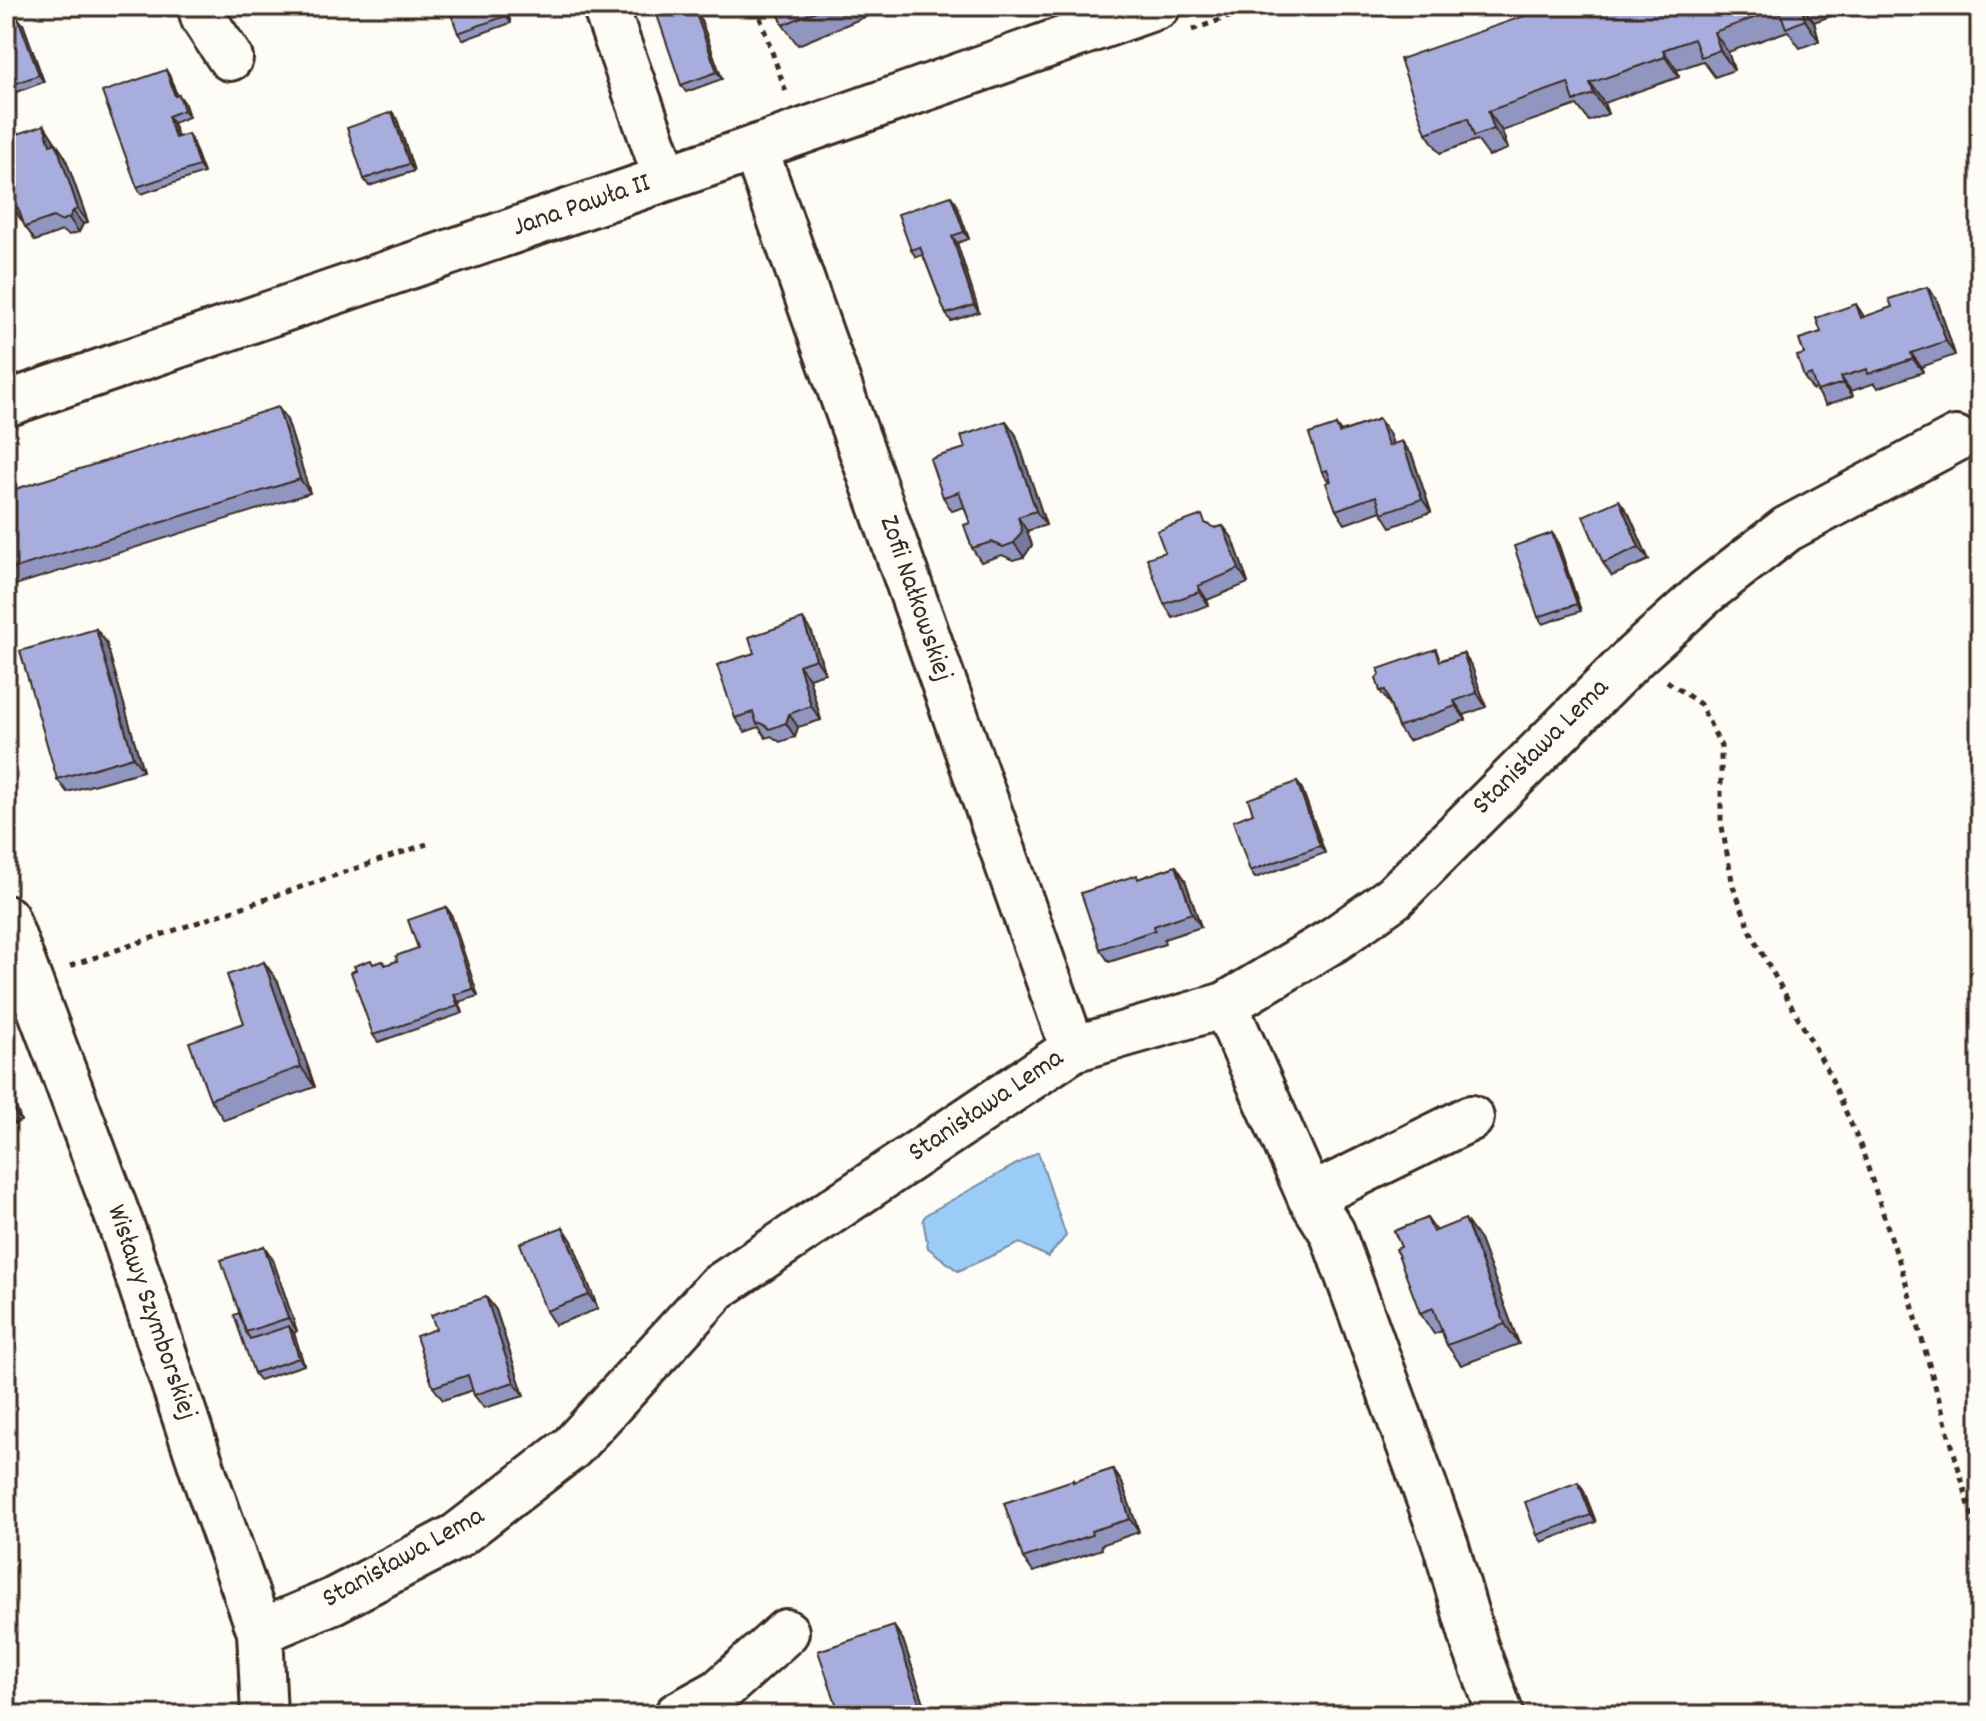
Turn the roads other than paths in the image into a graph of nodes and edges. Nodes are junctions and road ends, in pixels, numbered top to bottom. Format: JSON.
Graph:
{"nodes":[{"id":1,"x":200,"y":6,"type":"edge"},
{"id":2,"x":605,"y":6,"type":"edge"},
{"id":3,"x":1158,"y":6,"type":"edge"},
{"id":4,"x":230,"y":58,"type":"dead end"},
{"id":5,"x":755,"y":148,"type":"junction"},
{"id":6,"x":666,"y":178,"type":"junction"},
{"id":7,"x":6,"y":404,"type":"edge"},
{"id":8,"x":1956,"y":439,"type":"dead end"},
{"id":9,"x":6,"y":918,"type":"edge"},
{"id":10,"x":1225,"y":1005,"type":"junction"},
{"id":11,"x":1073,"y":1049,"type":"junction"},
{"id":12,"x":1471,"y":1118,"type":"dead end"},
{"id":13,"x":1310,"y":1197,"type":"junction"},
{"id":14,"x":260,"y":1632,"type":"junction"},
{"id":15,"x":786,"y":1632,"type":"dead end"},
{"id":16,"x":264,"y":1715,"type":"edge"},
{"id":17,"x":677,"y":1715,"type":"edge"},
{"id":18,"x":1501,"y":1715,"type":"edge"}],
"edges":[{"from":1,"to":4,"type":"street"},
{"from":2,"to":6,"type":"street"},
{"from":3,"to":5,"type":"street","name":"Jana Pawła II"},
{"from":5,"to":6,"type":"street","name":"Jana Pawła II"},
{"from":5,"to":11,"type":"street","name":"Zofii Nałkowskiej"},
{"from":6,"to":7,"type":"street","name":"Jana Pawła II"},
{"from":8,"to":10,"type":"street","name":"Stanisława Lema"},
{"from":9,"to":14,"type":"street","name":"Wisławy Szymborskiej"},
{"from":10,"to":11,"type":"street","name":"Stanisława Lema"},
{"from":10,"to":13,"type":"street"},
{"from":11,"to":14,"type":"street","name":"Stanisława Lema"},
{"from":12,"to":13,"type":"street"},
{"from":13,"to":18,"type":"street"},
{"from":14,"to":16,"type":"street","name":"Wisławy Szymborskiej"},
{"from":15,"to":17,"type":"street"}]}
